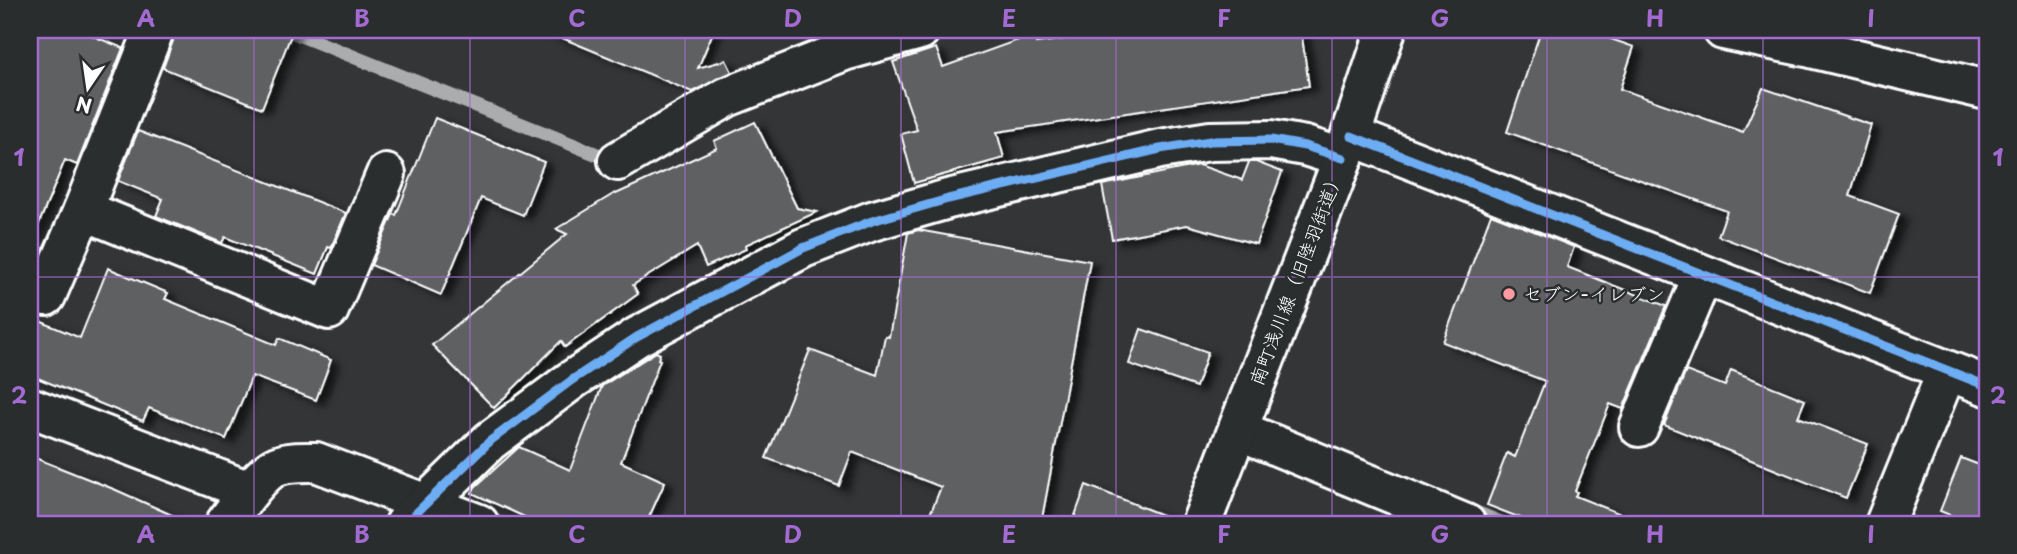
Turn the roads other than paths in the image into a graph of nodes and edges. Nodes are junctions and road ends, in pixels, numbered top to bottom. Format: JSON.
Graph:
{"nodes":[{"id":1,"x":152,"y":30,"type":"edge"},
{"id":2,"x":920,"y":30,"type":"edge"},
{"id":3,"x":1386,"y":30,"type":"edge"},
{"id":4,"x":1723,"y":30,"type":"edge"},
{"id":5,"x":1815,"y":39,"type":"edge"},
{"id":6,"x":1987,"y":90,"type":"edge"},
{"id":7,"x":1347,"y":147,"type":"junction"},
{"id":8,"x":618,"y":162,"type":"dead end"},
{"id":9,"x":386,"y":174,"type":"dead end"},
{"id":10,"x":83,"y":210,"type":"junction"},
{"id":11,"x":1703,"y":275,"type":"junction"},
{"id":12,"x":46,"y":296,"type":"dead end"},
{"id":13,"x":1947,"y":370,"type":"junction"},
{"id":14,"x":1987,"y":386,"type":"edge"},
{"id":15,"x":30,"y":407,"type":"edge"},
{"id":16,"x":1639,"y":427,"type":"dead end"},
{"id":17,"x":1238,"y":430,"type":"junction"},
{"id":18,"x":249,"y":491,"type":"junction"},
{"id":19,"x":415,"y":514,"type":"edge"},
{"id":20,"x":225,"y":524,"type":"edge"},
{"id":21,"x":479,"y":524,"type":"edge"},
{"id":22,"x":1201,"y":524,"type":"edge"},
{"id":23,"x":1466,"y":524,"type":"edge"},
{"id":24,"x":1885,"y":524,"type":"edge"}],
"edges":[{"from":1,"to":10,"type":"street"},
{"from":2,"to":8,"type":"street"},
{"from":3,"to":7,"type":"street","name":"南町浅川線（旧陸羽街道）"},
{"from":4,"to":5,"type":"street"},
{"from":5,"to":6,"type":"street"},
{"from":7,"to":11,"type":"street"},
{"from":7,"to":17,"type":"street","name":"南町浅川線（旧陸羽街道）"},
{"from":7,"to":19,"type":"street"},
{"from":9,"to":10,"type":"street"},
{"from":10,"to":12,"type":"street"},
{"from":11,"to":13,"type":"street"},
{"from":11,"to":16,"type":"street"},
{"from":13,"to":14,"type":"street"},
{"from":13,"to":24,"type":"street"},
{"from":15,"to":18,"type":"street"},
{"from":17,"to":22,"type":"street","name":"南町浅川線（旧陸羽街道）"},
{"from":17,"to":23,"type":"street"},
{"from":18,"to":19,"type":"street"},
{"from":18,"to":20,"type":"street"},
{"from":19,"to":21,"type":"street"}]}
